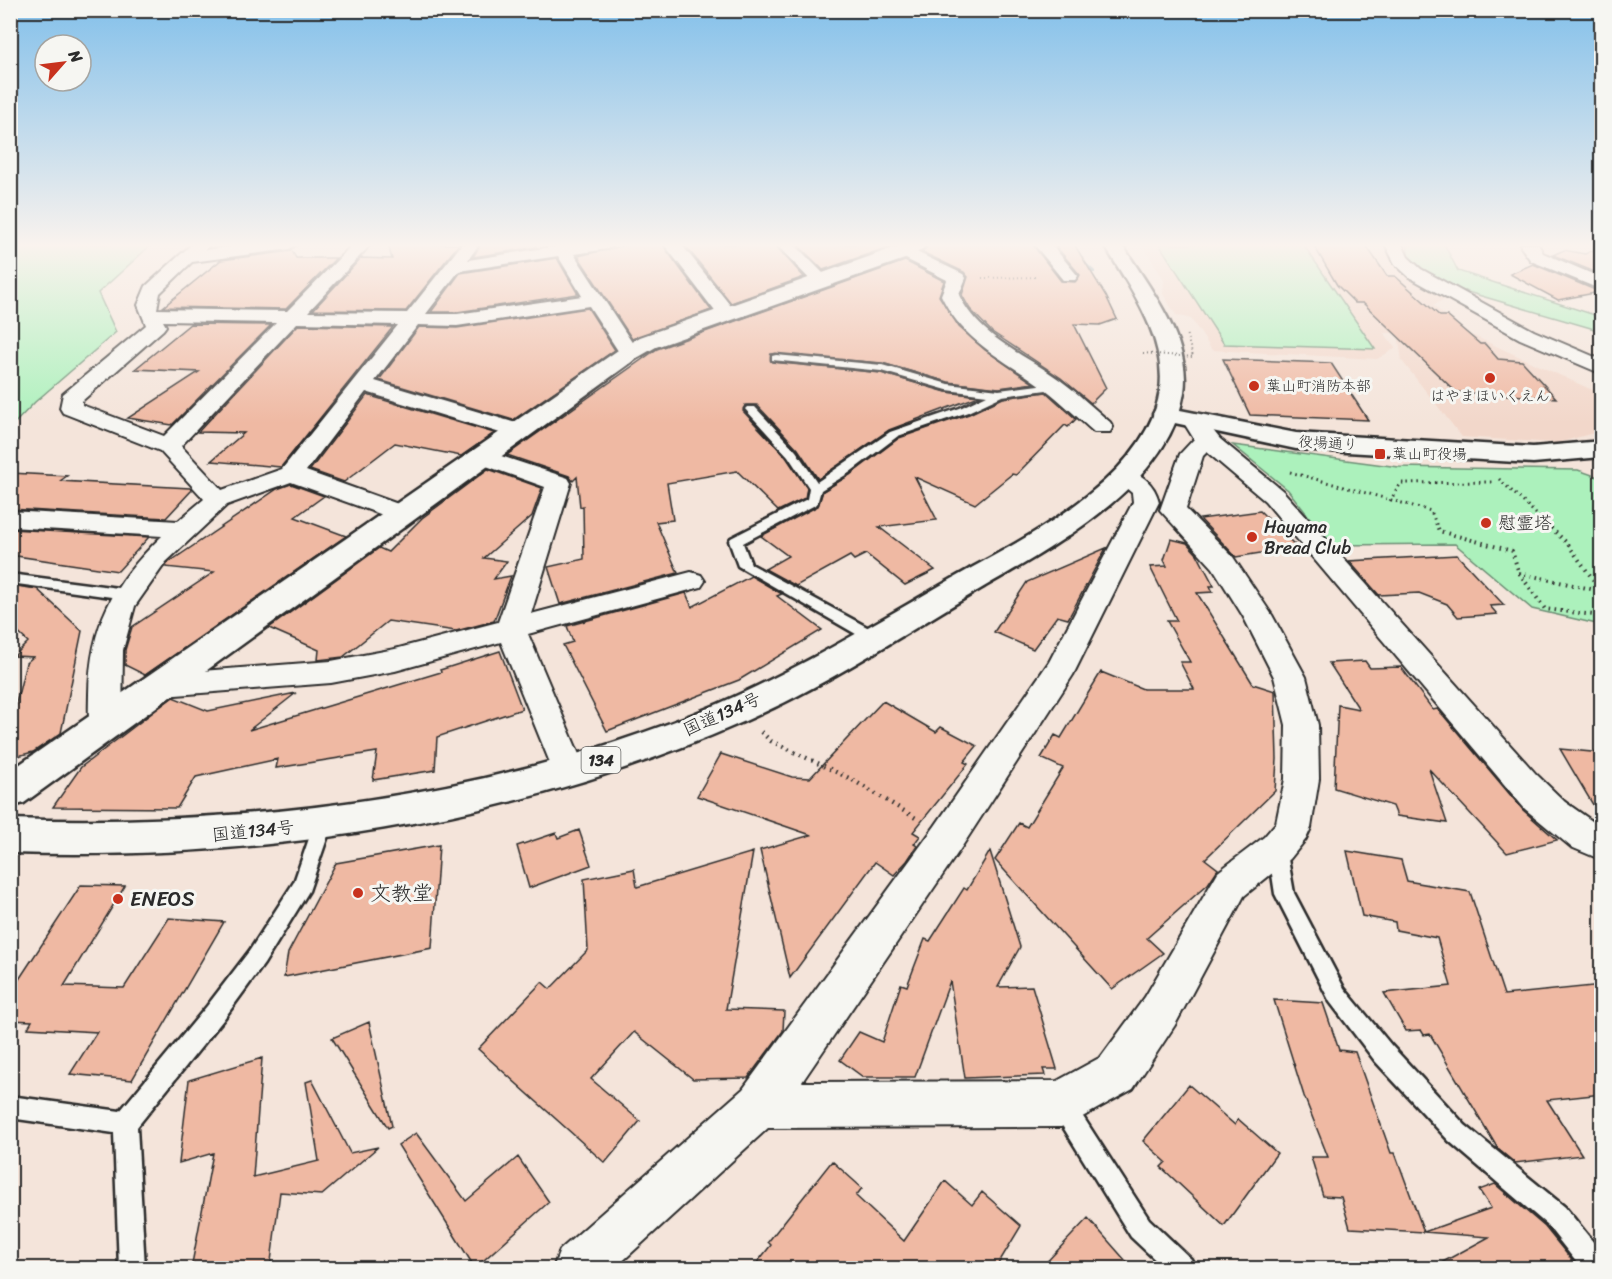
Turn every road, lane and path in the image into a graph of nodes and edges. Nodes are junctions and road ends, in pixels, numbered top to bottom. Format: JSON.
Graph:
{"nodes":[{"id":1,"x":147,"y":304,"type":"edge"},
{"id":2,"x":305,"y":304,"type":"edge"},
{"id":3,"x":423,"y":304,"type":"edge"},
{"id":4,"x":570,"y":304,"type":"edge"},
{"id":5,"x":596,"y":304,"type":"edge"},
{"id":6,"x":719,"y":304,"type":"edge"},
{"id":7,"x":756,"y":304,"type":"edge"},
{"id":8,"x":953,"y":304,"type":"edge"},
{"id":9,"x":1145,"y":304,"type":"edge"},
{"id":10,"x":1470,"y":304,"type":"edge"},
{"id":11,"x":727,"y":314,"type":"junction"},
{"id":12,"x":150,"y":315,"type":"junction"},
{"id":13,"x":293,"y":316,"type":"junction"},
{"id":14,"x":411,"y":318,"type":"junction"},
{"id":15,"x":1186,"y":333,"type":"dead end"},
{"id":16,"x":628,"y":352,"type":"junction"},
{"id":17,"x":1143,"y":353,"type":"dead end"},
{"id":18,"x":776,"y":358,"type":"dead end"},
{"id":19,"x":1602,"y":368,"type":"edge"},
{"id":20,"x":362,"y":384,"type":"junction"},
{"id":21,"x":1054,"y":386,"type":"junction"},
{"id":22,"x":999,"y":393,"type":"junction"},
{"id":23,"x":751,"y":409,"type":"dead end"},
{"id":24,"x":1165,"y":414,"type":"junction"},
{"id":25,"x":1102,"y":428,"type":"dead end"},
{"id":26,"x":1199,"y":430,"type":"junction"},
{"id":27,"x":518,"y":431,"type":"junction"},
{"id":28,"x":168,"y":446,"type":"junction"},
{"id":29,"x":1602,"y":448,"type":"edge"},
{"id":30,"x":483,"y":457,"type":"junction"},
{"id":31,"x":1293,"y":473,"type":"dead end"},
{"id":32,"x":291,"y":474,"type":"junction"},
{"id":33,"x":1495,"y":476,"type":"dead end"},
{"id":34,"x":1125,"y":477,"type":"junction"},
{"id":35,"x":1502,"y":482,"type":"junction"},
{"id":36,"x":815,"y":488,"type":"junction"},
{"id":37,"x":218,"y":500,"type":"junction"},
{"id":38,"x":1390,"y":501,"type":"junction"},
{"id":39,"x":403,"y":514,"type":"junction"},
{"id":40,"x":10,"y":519,"type":"edge"},
{"id":41,"x":185,"y":529,"type":"junction"},
{"id":42,"x":1519,"y":573,"type":"junction"},
{"id":43,"x":10,"y":578,"type":"edge"},
{"id":44,"x":692,"y":581,"type":"dead end"},
{"id":45,"x":1602,"y":592,"type":"edge"},
{"id":46,"x":126,"y":594,"type":"junction"},
{"id":47,"x":1602,"y":616,"type":"edge"},
{"id":48,"x":511,"y":629,"type":"junction"},
{"id":49,"x":873,"y":637,"type":"junction"},
{"id":50,"x":163,"y":685,"type":"junction"},
{"id":51,"x":734,"y":711,"type":"junction"},
{"id":52,"x":106,"y":726,"type":"junction"},
{"id":53,"x":569,"y":771,"type":"junction"},
{"id":54,"x":10,"y":792,"type":"edge"},
{"id":55,"x":323,"y":824,"type":"junction"},
{"id":56,"x":10,"y":836,"type":"edge"},
{"id":57,"x":948,"y":837,"type":"junction"},
{"id":58,"x":1602,"y":845,"type":"edge"},
{"id":59,"x":1277,"y":848,"type":"junction"},
{"id":60,"x":1061,"y":1104,"type":"junction"},
{"id":61,"x":759,"y":1105,"type":"junction"},
{"id":62,"x":10,"y":1107,"type":"edge"},
{"id":63,"x":125,"y":1123,"type":"junction"},
{"id":64,"x":132,"y":1269,"type":"edge"},
{"id":65,"x":578,"y":1269,"type":"edge"},
{"id":66,"x":1182,"y":1269,"type":"edge"},
{"id":67,"x":1597,"y":1269,"type":"edge"}],
"edges":[{"from":1,"to":12,"type":"street"},
{"from":2,"to":13,"type":"street"},
{"from":3,"to":14,"type":"street"},
{"from":4,"to":14,"type":"street"},
{"from":5,"to":16,"type":"street"},
{"from":6,"to":11,"type":"street"},
{"from":7,"to":11,"type":"main road"},
{"from":8,"to":21,"type":"street"},
{"from":9,"to":24,"type":"main road","name":"国道134号","number":"134"},
{"from":10,"to":19,"type":"street"},
{"from":11,"to":16,"type":"main road"},
{"from":12,"to":13,"type":"street"},
{"from":12,"to":28,"type":"street"},
{"from":13,"to":14,"type":"street"},
{"from":13,"to":28,"type":"street"},
{"from":14,"to":20,"type":"street"},
{"from":15,"to":17,"type":"path","bridge":true},
{"from":16,"to":27,"type":"main road"},
{"from":18,"to":22,"type":"lane"},
{"from":20,"to":27,"type":"street"},
{"from":20,"to":32,"type":"street"},
{"from":21,"to":22,"type":"lane"},
{"from":21,"to":25,"type":"street"},
{"from":22,"to":36,"type":"lane"},
{"from":23,"to":36,"type":"lane"},
{"from":24,"to":26,"type":"main road","name":"役場通り"},
{"from":24,"to":34,"type":"main road","name":"国道134号","number":"134"},
{"from":26,"to":29,"type":"main road","name":"役場通り"},
{"from":26,"to":58,"type":"street"},
{"from":26,"to":59,"type":"street"},
{"from":27,"to":30,"type":"main road"},
{"from":28,"to":37,"type":"street"},
{"from":30,"to":39,"type":"main road"},
{"from":30,"to":48,"type":"street"},
{"from":31,"to":38,"type":"path"},
{"from":32,"to":37,"type":"street"},
{"from":32,"to":39,"type":"street"},
{"from":33,"to":35,"type":"path"},
{"from":34,"to":49,"type":"main road","name":"国道134号","number":"134"},
{"from":34,"to":57,"type":"street"},
{"from":35,"to":38,"type":"path"},
{"from":35,"to":45,"type":"path"},
{"from":36,"to":49,"type":"lane"},
{"from":37,"to":41,"type":"street"},
{"from":38,"to":42,"type":"path"},
{"from":39,"to":50,"type":"main road"},
{"from":40,"to":41,"type":"street"},
{"from":41,"to":46,"type":"street"},
{"from":42,"to":45,"type":"path"},
{"from":42,"to":47,"type":"path"},
{"from":43,"to":46,"type":"lane"},
{"from":44,"to":48,"type":"street"},
{"from":46,"to":52,"type":"street"},
{"from":48,"to":50,"type":"street"},
{"from":48,"to":53,"type":"street"},
{"from":49,"to":51,"type":"main road","name":"国道134号","number":"134"},
{"from":50,"to":52,"type":"main road"},
{"from":51,"to":53,"type":"main road","name":"国道134号","number":"134"},
{"from":51,"to":57,"type":"path"},
{"from":52,"to":54,"type":"main road"},
{"from":53,"to":55,"type":"main road","name":"国道134号","number":"134"},
{"from":55,"to":56,"type":"main road","name":"国道134号","number":"134"},
{"from":55,"to":63,"type":"lane"},
{"from":57,"to":61,"type":"street"},
{"from":59,"to":60,"type":"street"},
{"from":59,"to":67,"type":"lane"},
{"from":60,"to":61,"type":"street"},
{"from":60,"to":66,"type":"lane"},
{"from":61,"to":65,"type":"street"},
{"from":62,"to":63,"type":"lane"},
{"from":63,"to":64,"type":"lane"}]}
